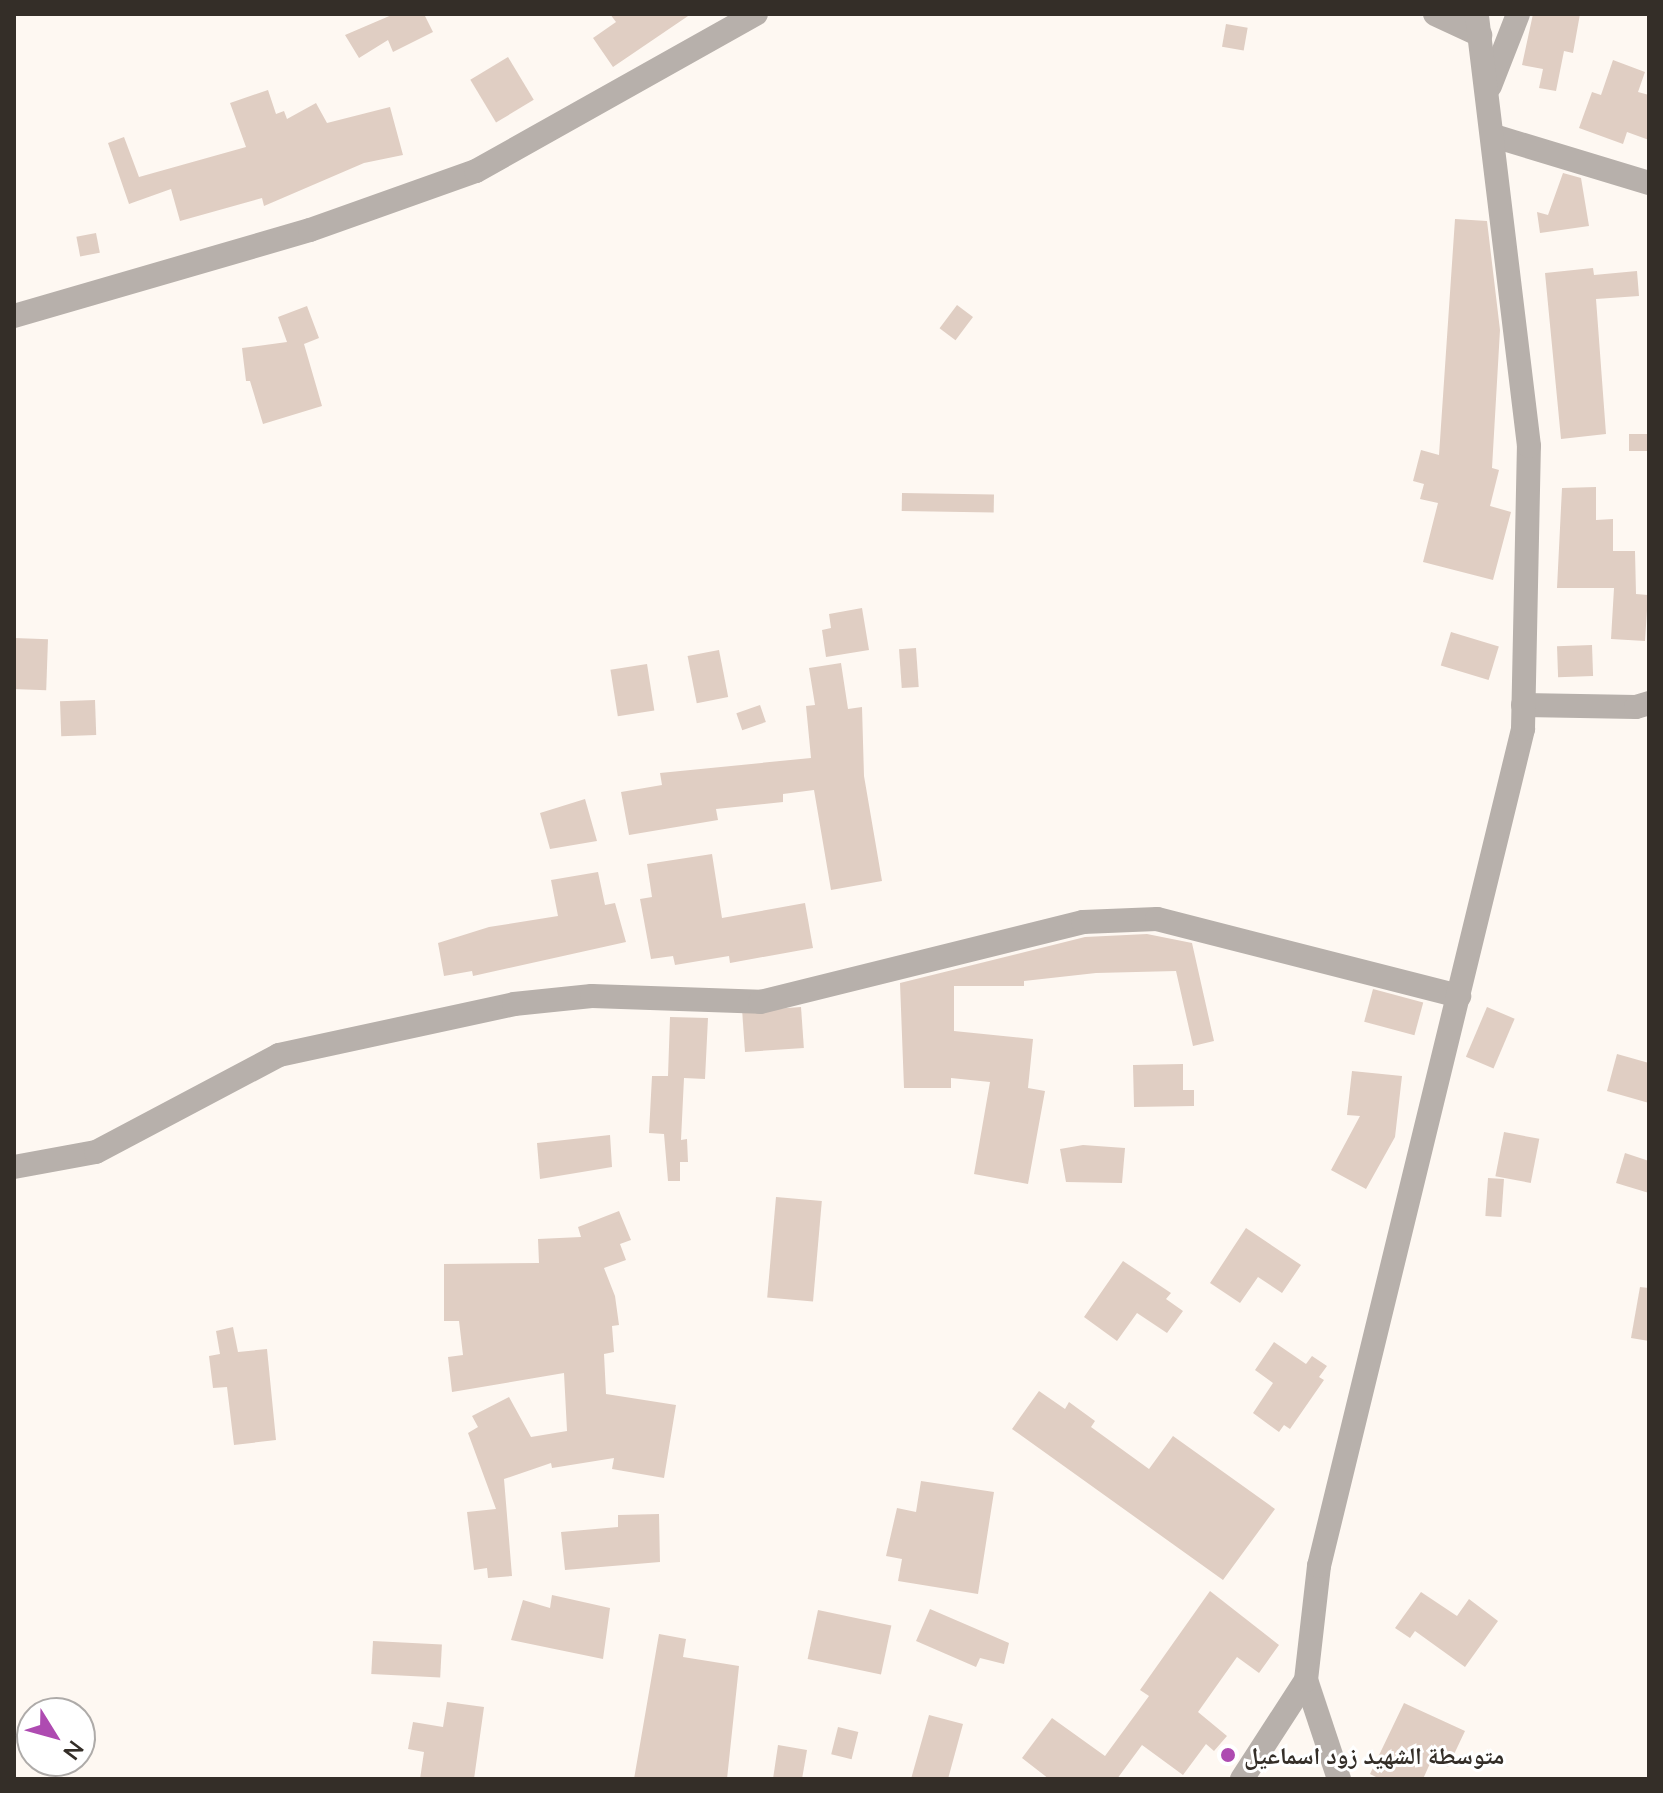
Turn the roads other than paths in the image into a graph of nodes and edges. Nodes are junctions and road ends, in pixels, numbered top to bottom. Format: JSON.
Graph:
{"nodes":[{"id":1,"x":756,"y":14,"type":"edge"},
{"id":2,"x":1435,"y":14,"type":"edge"},
{"id":3,"x":1518,"y":14,"type":"edge"},
{"id":4,"x":1479,"y":25,"type":"edge"},
{"id":5,"x":1489,"y":90,"type":"junction"},
{"id":6,"x":1494,"y":136,"type":"junction"},
{"id":7,"x":1649,"y":183,"type":"edge"},
{"id":8,"x":14,"y":316,"type":"edge"},
{"id":9,"x":1649,"y":703,"type":"edge"},
{"id":10,"x":1523,"y":705,"type":"junction"},
{"id":11,"x":1459,"y":996,"type":"junction"},
{"id":12,"x":14,"y":1167,"type":"edge"},
{"id":13,"x":1306,"y":1680,"type":"junction"},
{"id":14,"x":1242,"y":1779,"type":"edge"},
{"id":15,"x":1339,"y":1779,"type":"edge"}],
"edges":[{"from":1,"to":8,"type":"street"},
{"from":2,"to":4,"type":"street"},
{"from":3,"to":5,"type":"street"},
{"from":4,"to":5,"type":"street"},
{"from":5,"to":6,"type":"street"},
{"from":6,"to":7,"type":"street"},
{"from":6,"to":10,"type":"street"},
{"from":9,"to":10,"type":"street"},
{"from":10,"to":11,"type":"street"},
{"from":11,"to":12,"type":"street"},
{"from":11,"to":13,"type":"street"},
{"from":13,"to":14,"type":"street"},
{"from":13,"to":15,"type":"street"}]}
